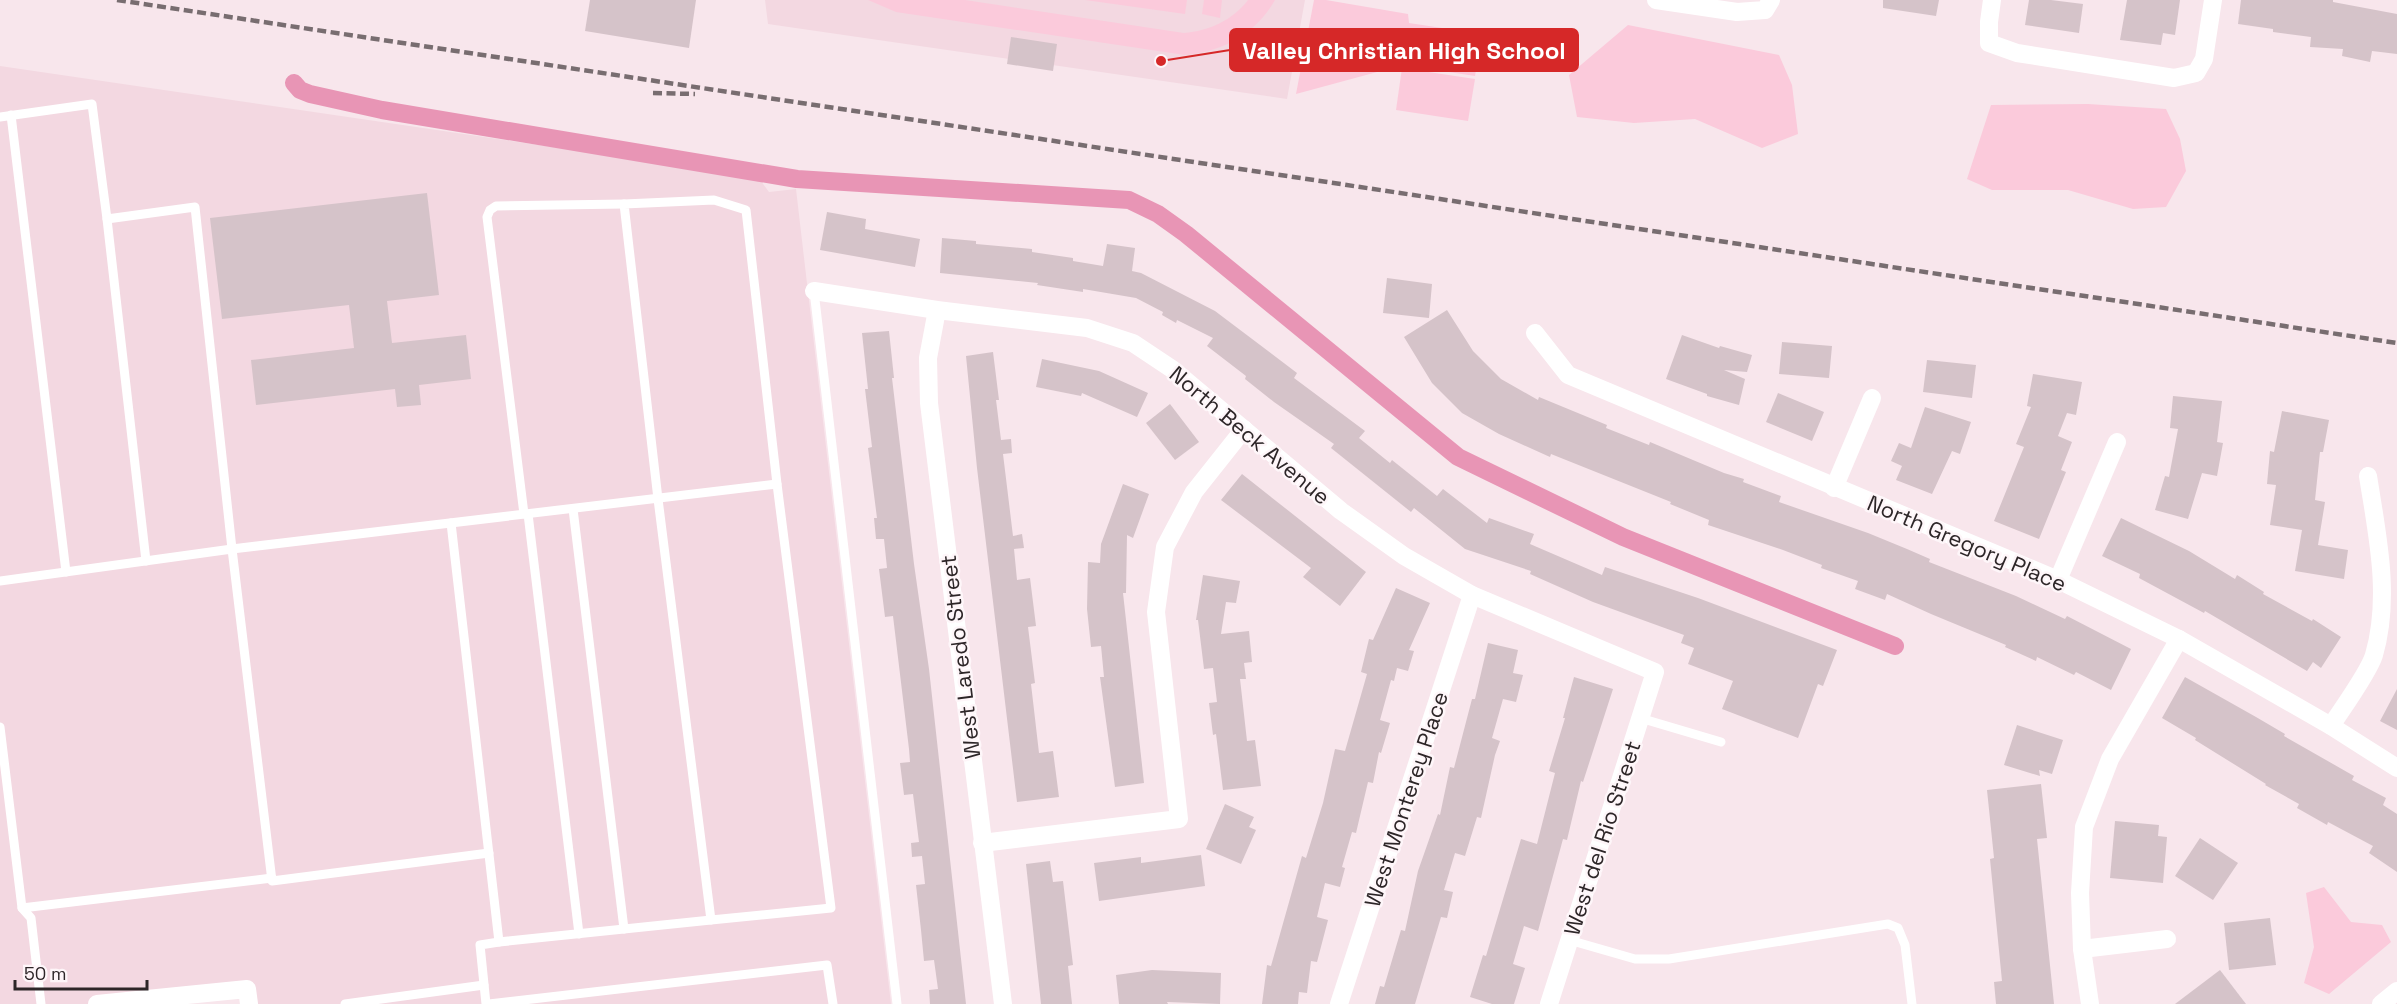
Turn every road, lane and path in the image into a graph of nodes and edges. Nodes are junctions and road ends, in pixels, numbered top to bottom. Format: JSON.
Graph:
{"nodes":[{"id":1,"x":1656,"y":0,"type":"edge"},
{"id":2,"x":1992,"y":0,"type":"edge"},
{"id":3,"x":2213,"y":0,"type":"edge"},
{"id":4,"x":1768,"y":5,"type":"edge"},
{"id":5,"x":11,"y":115,"type":"junction"},
{"id":6,"x":0,"y":117,"type":"edge"},
{"id":7,"x":624,"y":204,"type":"junction"},
{"id":8,"x":106,"y":219,"type":"junction"},
{"id":9,"x":814,"y":291,"type":"joint"},
{"id":10,"x":937,"y":310,"type":"junction"},
{"id":11,"x":1535,"y":333,"type":"dead end"},
{"id":12,"x":1872,"y":398,"type":"dead end"},
{"id":13,"x":1244,"y":429,"type":"junction"},
{"id":14,"x":2117,"y":442,"type":"dead end"},
{"id":15,"x":2368,"y":476,"type":"dead end"},
{"id":16,"x":777,"y":484,"type":"junction"},
{"id":17,"x":1834,"y":488,"type":"junction"},
{"id":18,"x":658,"y":498,"type":"junction"},
{"id":19,"x":573,"y":509,"type":"junction"},
{"id":20,"x":526,"y":514,"type":"junction"},
{"id":21,"x":451,"y":523,"type":"junction"},
{"id":22,"x":232,"y":549,"type":"junction"},
{"id":23,"x":146,"y":561,"type":"junction"},
{"id":24,"x":66,"y":572,"type":"junction"},
{"id":25,"x":2058,"y":580,"type":"junction"},
{"id":26,"x":0,"y":581,"type":"edge"},
{"id":27,"x":1472,"y":595,"type":"junction"},
{"id":28,"x":2179,"y":639,"type":"junction"},
{"id":29,"x":1655,"y":672,"type":"joint"},
{"id":30,"x":1641,"y":718,"type":"junction"},
{"id":31,"x":2331,"y":726,"type":"junction"},
{"id":32,"x":0,"y":727,"type":"edge"},
{"id":33,"x":1721,"y":742,"type":"dead end"},
{"id":34,"x":2397,"y":768,"type":"edge"},
{"id":35,"x":982,"y":843,"type":"junction"},
{"id":36,"x":489,"y":853,"type":"junction"},
{"id":37,"x":272,"y":878,"type":"junction"},
{"id":38,"x":22,"y":908,"type":"junction"},
{"id":39,"x":711,"y":920,"type":"junction"},
{"id":40,"x":624,"y":929,"type":"junction"},
{"id":41,"x":579,"y":934,"type":"junction"},
{"id":42,"x":2167,"y":939,"type":"dead end"},
{"id":43,"x":1569,"y":940,"type":"junction"},
{"id":44,"x":499,"y":942,"type":"junction"},
{"id":45,"x":2082,"y":949,"type":"junction"},
{"id":46,"x":484,"y":985,"type":"junction"},
{"id":47,"x":2397,"y":991,"type":"edge"},
{"id":48,"x":41,"y":1004,"type":"edge"},
{"id":49,"x":97,"y":1004,"type":"edge"},
{"id":50,"x":249,"y":1004,"type":"edge"},
{"id":51,"x":345,"y":1004,"type":"edge"},
{"id":52,"x":488,"y":1004,"type":"edge"},
{"id":53,"x":833,"y":1004,"type":"edge"},
{"id":54,"x":897,"y":1004,"type":"edge"},
{"id":55,"x":1003,"y":1004,"type":"edge"},
{"id":56,"x":1339,"y":1004,"type":"edge"},
{"id":57,"x":1549,"y":1004,"type":"edge"},
{"id":58,"x":1912,"y":1004,"type":"edge"},
{"id":59,"x":2090,"y":1004,"type":"edge"},
{"id":60,"x":2381,"y":1004,"type":"edge"}],
"edges":[{"from":1,"to":4,"type":"street"},
{"from":2,"to":3,"type":"street"},
{"from":5,"to":6,"type":"lane"},
{"from":5,"to":8,"type":"lane"},
{"from":5,"to":24,"type":"lane"},
{"from":7,"to":16,"type":"lane"},
{"from":7,"to":18,"type":"lane"},
{"from":7,"to":20,"type":"lane"},
{"from":8,"to":22,"type":"lane"},
{"from":8,"to":23,"type":"lane"},
{"from":9,"to":10,"type":"street","name":"North Beck Avenue"},
{"from":9,"to":54,"type":"lane"},
{"from":10,"to":13,"type":"street","name":"North Beck Avenue"},
{"from":10,"to":35,"type":"street","name":"West Laredo Street"},
{"from":11,"to":17,"type":"street","name":"North Gregory Place"},
{"from":12,"to":17,"type":"street"},
{"from":13,"to":27,"type":"street","name":"North Beck Avenue"},
{"from":13,"to":35,"type":"street"},
{"from":14,"to":25,"type":"street"},
{"from":15,"to":31,"type":"street"},
{"from":16,"to":18,"type":"lane"},
{"from":16,"to":39,"type":"lane"},
{"from":17,"to":25,"type":"street","name":"North Gregory Place"},
{"from":18,"to":19,"type":"lane"},
{"from":18,"to":39,"type":"lane"},
{"from":19,"to":20,"type":"lane"},
{"from":19,"to":40,"type":"lane"},
{"from":20,"to":21,"type":"lane"},
{"from":20,"to":41,"type":"lane"},
{"from":21,"to":22,"type":"lane"},
{"from":21,"to":36,"type":"lane"},
{"from":22,"to":23,"type":"lane"},
{"from":22,"to":37,"type":"lane"},
{"from":23,"to":24,"type":"lane"},
{"from":24,"to":26,"type":"lane"},
{"from":25,"to":28,"type":"street","name":"North Gregory Place"},
{"from":27,"to":29,"type":"street","name":"North Beck Avenue"},
{"from":27,"to":56,"type":"street","name":"West Monterey Place"},
{"from":28,"to":31,"type":"street","name":"North Gregory Place"},
{"from":28,"to":45,"type":"street"},
{"from":29,"to":30,"type":"street","name":"West del Rio Street"},
{"from":30,"to":33,"type":"lane"},
{"from":30,"to":43,"type":"street","name":"West del Rio Street"},
{"from":31,"to":34,"type":"street","name":"North Gregory Place"},
{"from":32,"to":38,"type":"lane"},
{"from":35,"to":55,"type":"street","name":"West Laredo Street"},
{"from":36,"to":37,"type":"lane"},
{"from":36,"to":44,"type":"lane"},
{"from":37,"to":38,"type":"lane"},
{"from":38,"to":48,"type":"lane"},
{"from":39,"to":40,"type":"lane"},
{"from":40,"to":41,"type":"lane"},
{"from":41,"to":44,"type":"lane"},
{"from":42,"to":45,"type":"street"},
{"from":43,"to":57,"type":"street","name":"West del Rio Street"},
{"from":43,"to":58,"type":"lane"},
{"from":44,"to":46,"type":"lane"},
{"from":45,"to":59,"type":"street"},
{"from":46,"to":51,"type":"lane"},
{"from":46,"to":52,"type":"lane"},
{"from":47,"to":60,"type":"street"},
{"from":49,"to":50,"type":"street"},
{"from":52,"to":53,"type":"lane"}]}
